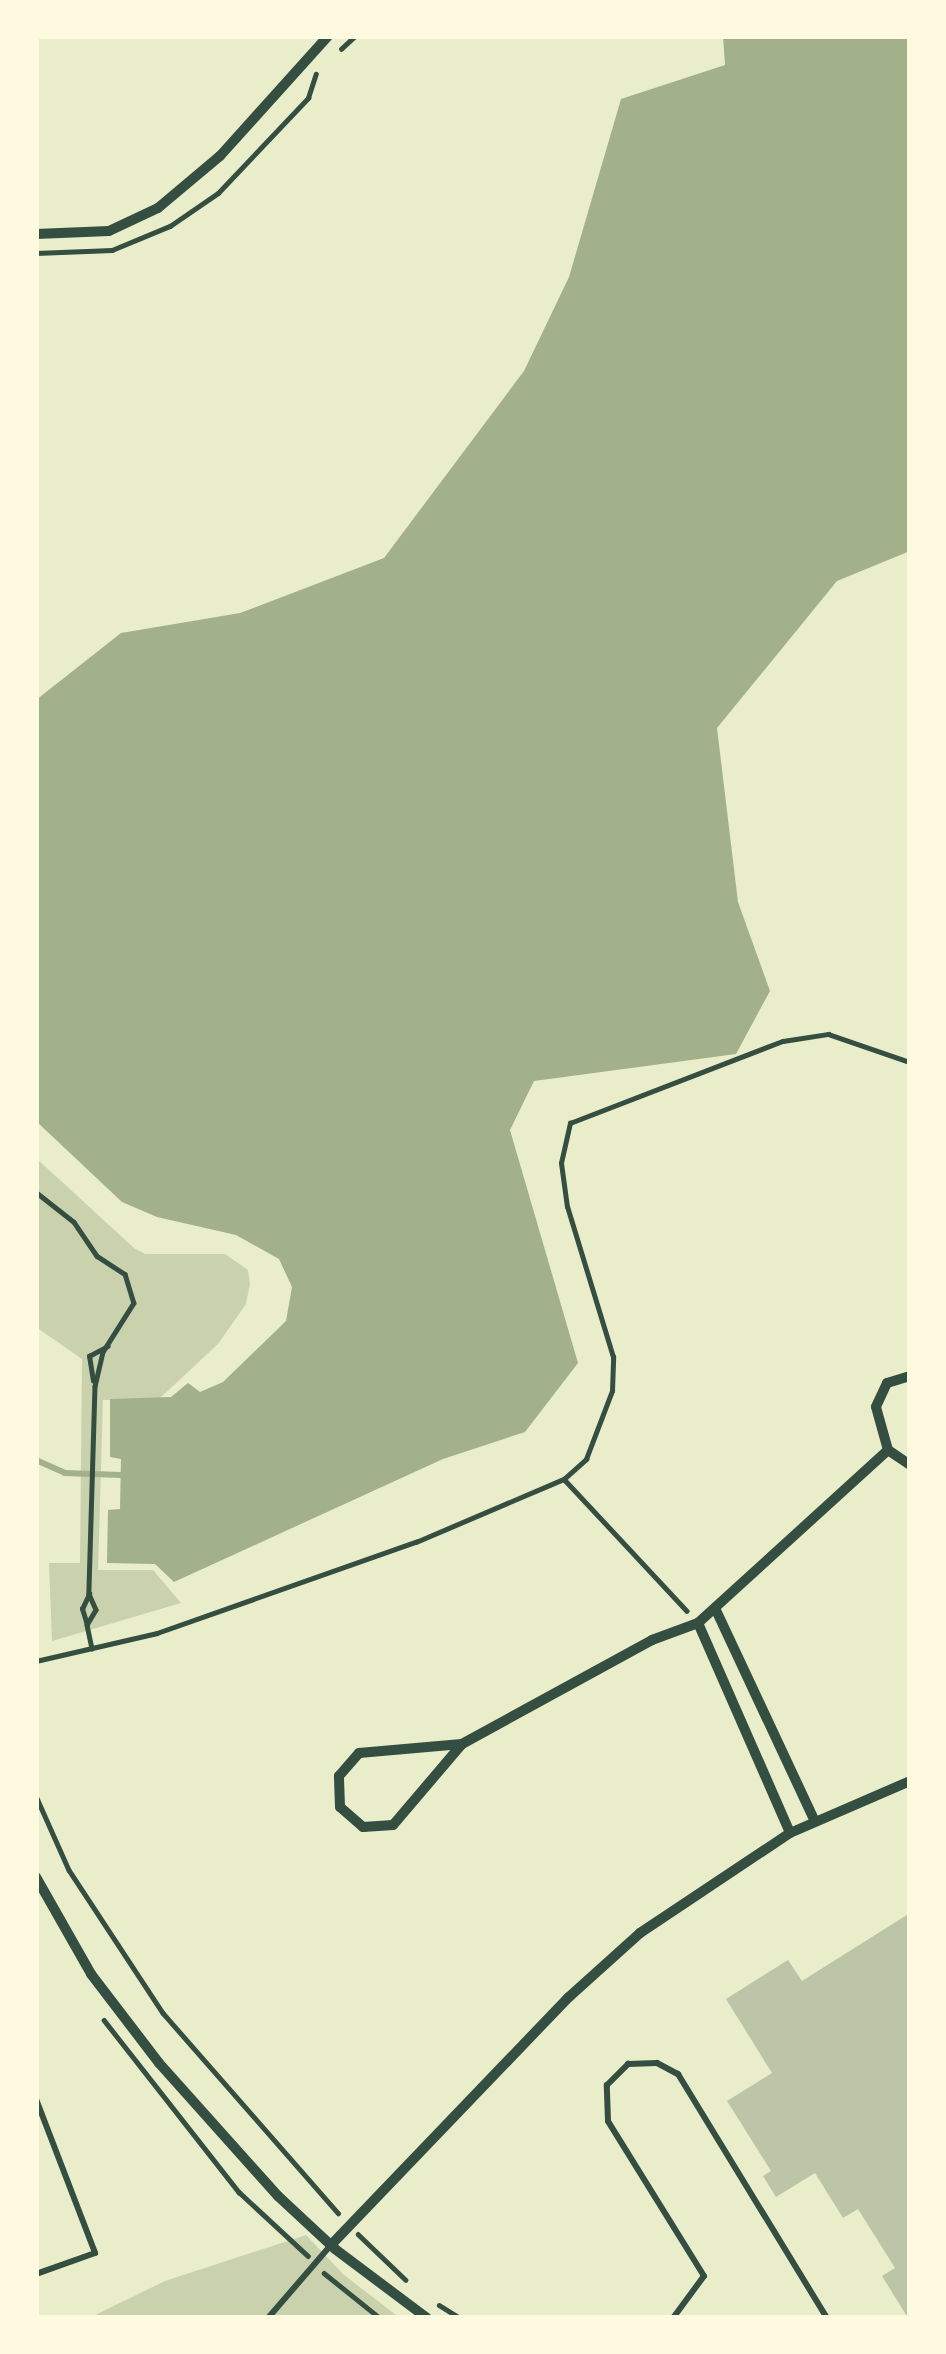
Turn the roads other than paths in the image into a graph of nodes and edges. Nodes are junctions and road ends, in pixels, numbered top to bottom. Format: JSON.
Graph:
{"nodes":[{"id":1,"x":328,"y":36,"type":"edge"},
{"id":2,"x":36,"y":234,"type":"edge"},
{"id":3,"x":910,"y":1376,"type":"edge"},
{"id":4,"x":888,"y":1450,"type":"junction"},
{"id":5,"x":910,"y":1465,"type":"edge"},
{"id":6,"x":715,"y":1608,"type":"junction"},
{"id":7,"x":698,"y":1623,"type":"junction"},
{"id":8,"x":462,"y":1744,"type":"junction"},
{"id":9,"x":910,"y":1781,"type":"edge"},
{"id":10,"x":815,"y":1820,"type":"junction"},
{"id":11,"x":790,"y":1833,"type":"junction"},
{"id":12,"x":36,"y":1877,"type":"edge"},
{"id":13,"x":39,"y":1893,"type":"edge"},
{"id":14,"x":37,"y":2104,"type":"edge"},
{"id":15,"x":331,"y":2245,"type":"junction"},
{"id":16,"x":36,"y":2274,"type":"edge"},
{"id":17,"x":268,"y":2318,"type":"edge"},
{"id":18,"x":427,"y":2318,"type":"edge"},
{"id":19,"x":673,"y":2318,"type":"edge"},
{"id":20,"x":827,"y":2318,"type":"edge"}],
"edges":[{"from":1,"to":2,"type":"street"},
{"from":3,"to":4,"type":"street"},
{"from":4,"to":5,"type":"street"},
{"from":4,"to":6,"type":"street"},
{"from":6,"to":7,"type":"street"},
{"from":6,"to":10,"type":"street"},
{"from":7,"to":8,"type":"street"},
{"from":7,"to":11,"type":"street"},
{"from":8,"to":8,"type":"street"},
{"from":9,"to":10,"type":"street"},
{"from":10,"to":11,"type":"street"},
{"from":11,"to":15,"type":"street"},
{"from":12,"to":13,"type":"street"},
{"from":13,"to":15,"type":"street"},
{"from":14,"to":16,"type":"lane"},
{"from":15,"to":17,"type":"lane"},
{"from":15,"to":18,"type":"street"},
{"from":19,"to":20,"type":"lane"}]}
